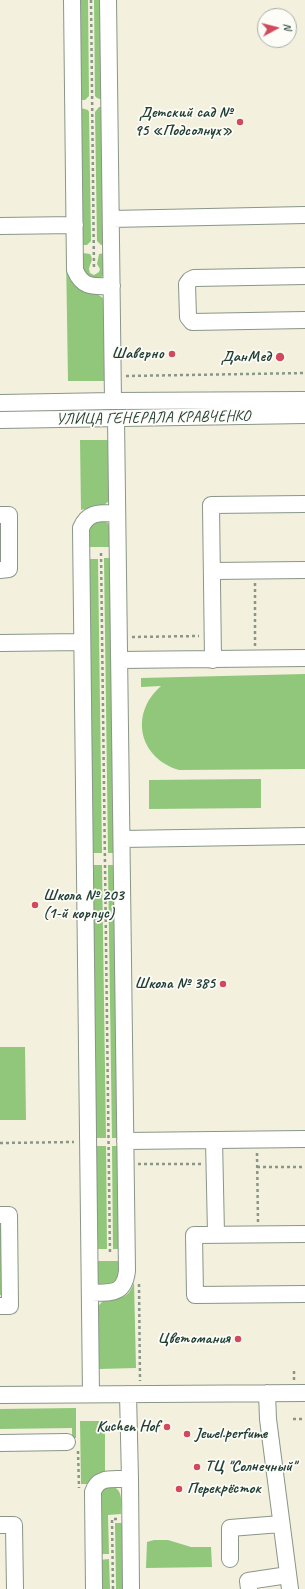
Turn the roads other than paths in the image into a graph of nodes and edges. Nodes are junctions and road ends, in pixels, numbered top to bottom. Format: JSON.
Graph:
{"nodes":[{"id":1,"x":72,"y":0,"type":"edge"},
{"id":2,"x":108,"y":0,"type":"edge"},
{"id":3,"x":305,"y":215,"type":"edge"},
{"id":4,"x":111,"y":219,"type":"junction"},
{"id":5,"x":75,"y":225,"type":"junction"},
{"id":6,"x":0,"y":226,"type":"edge"},
{"id":7,"x":305,"y":276,"type":"edge"},
{"id":8,"x":112,"y":286,"type":"junction"},
{"id":9,"x":305,"y":320,"type":"edge"},
{"id":10,"x":305,"y":400,"type":"edge"},
{"id":11,"x":113,"y":401,"type":"junction"},
{"id":12,"x":0,"y":403,"type":"edge"},
{"id":13,"x":305,"y":415,"type":"edge"},
{"id":14,"x":116,"y":419,"type":"junction"},
{"id":15,"x":0,"y":420,"type":"edge"},
{"id":16,"x":305,"y":504,"type":"edge"},
{"id":17,"x":117,"y":513,"type":"junction"},
{"id":18,"x":0,"y":515,"type":"edge"},
{"id":19,"x":0,"y":570,"type":"edge"},
{"id":20,"x":305,"y":570,"type":"edge"},
{"id":21,"x":212,"y":571,"type":"junction"},
{"id":22,"x":82,"y":642,"type":"junction"},
{"id":23,"x":0,"y":643,"type":"edge"},
{"id":24,"x":305,"y":658,"type":"edge"},
{"id":25,"x":119,"y":660,"type":"junction"},
{"id":26,"x":213,"y":660,"type":"junction"},
{"id":27,"x":305,"y":836,"type":"edge"},
{"id":28,"x":122,"y":839,"type":"junction"},
{"id":29,"x":305,"y":1139,"type":"edge"},
{"id":30,"x":214,"y":1140,"type":"junction"},
{"id":31,"x":125,"y":1141,"type":"junction"},
{"id":32,"x":0,"y":1215,"type":"edge"},
{"id":33,"x":216,"y":1234,"type":"junction"},
{"id":34,"x":305,"y":1234,"type":"edge"},
{"id":35,"x":90,"y":1293,"type":"junction"},
{"id":36,"x":305,"y":1294,"type":"edge"},
{"id":37,"x":0,"y":1306,"type":"edge"},
{"id":38,"x":267,"y":1393,"type":"junction"},
{"id":39,"x":91,"y":1394,"type":"junction"},
{"id":40,"x":128,"y":1394,"type":"junction"},
{"id":41,"x":305,"y":1394,"type":"edge"},
{"id":42,"x":0,"y":1395,"type":"edge"},
{"id":43,"x":67,"y":1442,"type":"dead end"},
{"id":44,"x":0,"y":1443,"type":"edge"},
{"id":45,"x":130,"y":1479,"type":"junction"},
{"id":46,"x":282,"y":1524,"type":"junction"},
{"id":47,"x":0,"y":1525,"type":"edge"},
{"id":48,"x":230,"y":1559,"type":"dead end"},
{"id":49,"x":289,"y":1582,"type":"edge"},
{"id":50,"x":14,"y":1589,"type":"edge"},
{"id":51,"x":94,"y":1589,"type":"edge"},
{"id":52,"x":131,"y":1589,"type":"edge"},
{"id":53,"x":249,"y":1589,"type":"edge"}],
"edges":[{"from":1,"to":5,"type":"street"},
{"from":2,"to":4,"type":"street"},
{"from":3,"to":4,"type":"street"},
{"from":4,"to":8,"type":"street"},
{"from":5,"to":6,"type":"street"},
{"from":5,"to":8,"type":"street"},
{"from":7,"to":9,"type":"street"},
{"from":8,"to":11,"type":"street"},
{"from":10,"to":11,"type":"street","name":"УЛИЦА ГЕНЕРАЛА КРАВЧЕНКО"},
{"from":11,"to":12,"type":"street","name":"УЛИЦА ГЕНЕРАЛА КРАВЧЕНКО"},
{"from":13,"to":14,"type":"street","name":"УЛИЦА ГЕНЕРАЛА КРАВЧЕНКО"},
{"from":14,"to":15,"type":"street","name":"УЛИЦА ГЕНЕРАЛА КРАВЧЕНКО"},
{"from":14,"to":17,"type":"street"},
{"from":16,"to":21,"type":"street"},
{"from":17,"to":22,"type":"street"},
{"from":17,"to":25,"type":"street"},
{"from":18,"to":19,"type":"street"},
{"from":20,"to":21,"type":"street"},
{"from":21,"to":26,"type":"street"},
{"from":22,"to":23,"type":"street"},
{"from":22,"to":35,"type":"street"},
{"from":24,"to":26,"type":"street"},
{"from":25,"to":26,"type":"street"},
{"from":25,"to":28,"type":"street"},
{"from":27,"to":28,"type":"street"},
{"from":28,"to":31,"type":"street"},
{"from":29,"to":30,"type":"street"},
{"from":30,"to":31,"type":"street"},
{"from":30,"to":33,"type":"street"},
{"from":31,"to":35,"type":"street"},
{"from":32,"to":37,"type":"street"},
{"from":33,"to":34,"type":"street"},
{"from":33,"to":36,"type":"street"},
{"from":35,"to":39,"type":"street"},
{"from":38,"to":40,"type":"street"},
{"from":38,"to":41,"type":"street"},
{"from":38,"to":46,"type":"street"},
{"from":39,"to":40,"type":"street"},
{"from":39,"to":42,"type":"street"},
{"from":40,"to":45,"type":"street"},
{"from":43,"to":44,"type":"street"},
{"from":45,"to":51,"type":"street"},
{"from":45,"to":52,"type":"street"},
{"from":46,"to":48,"type":"street"},
{"from":46,"to":49,"type":"street"},
{"from":47,"to":50,"type":"street"},
{"from":49,"to":53,"type":"street"}]}
